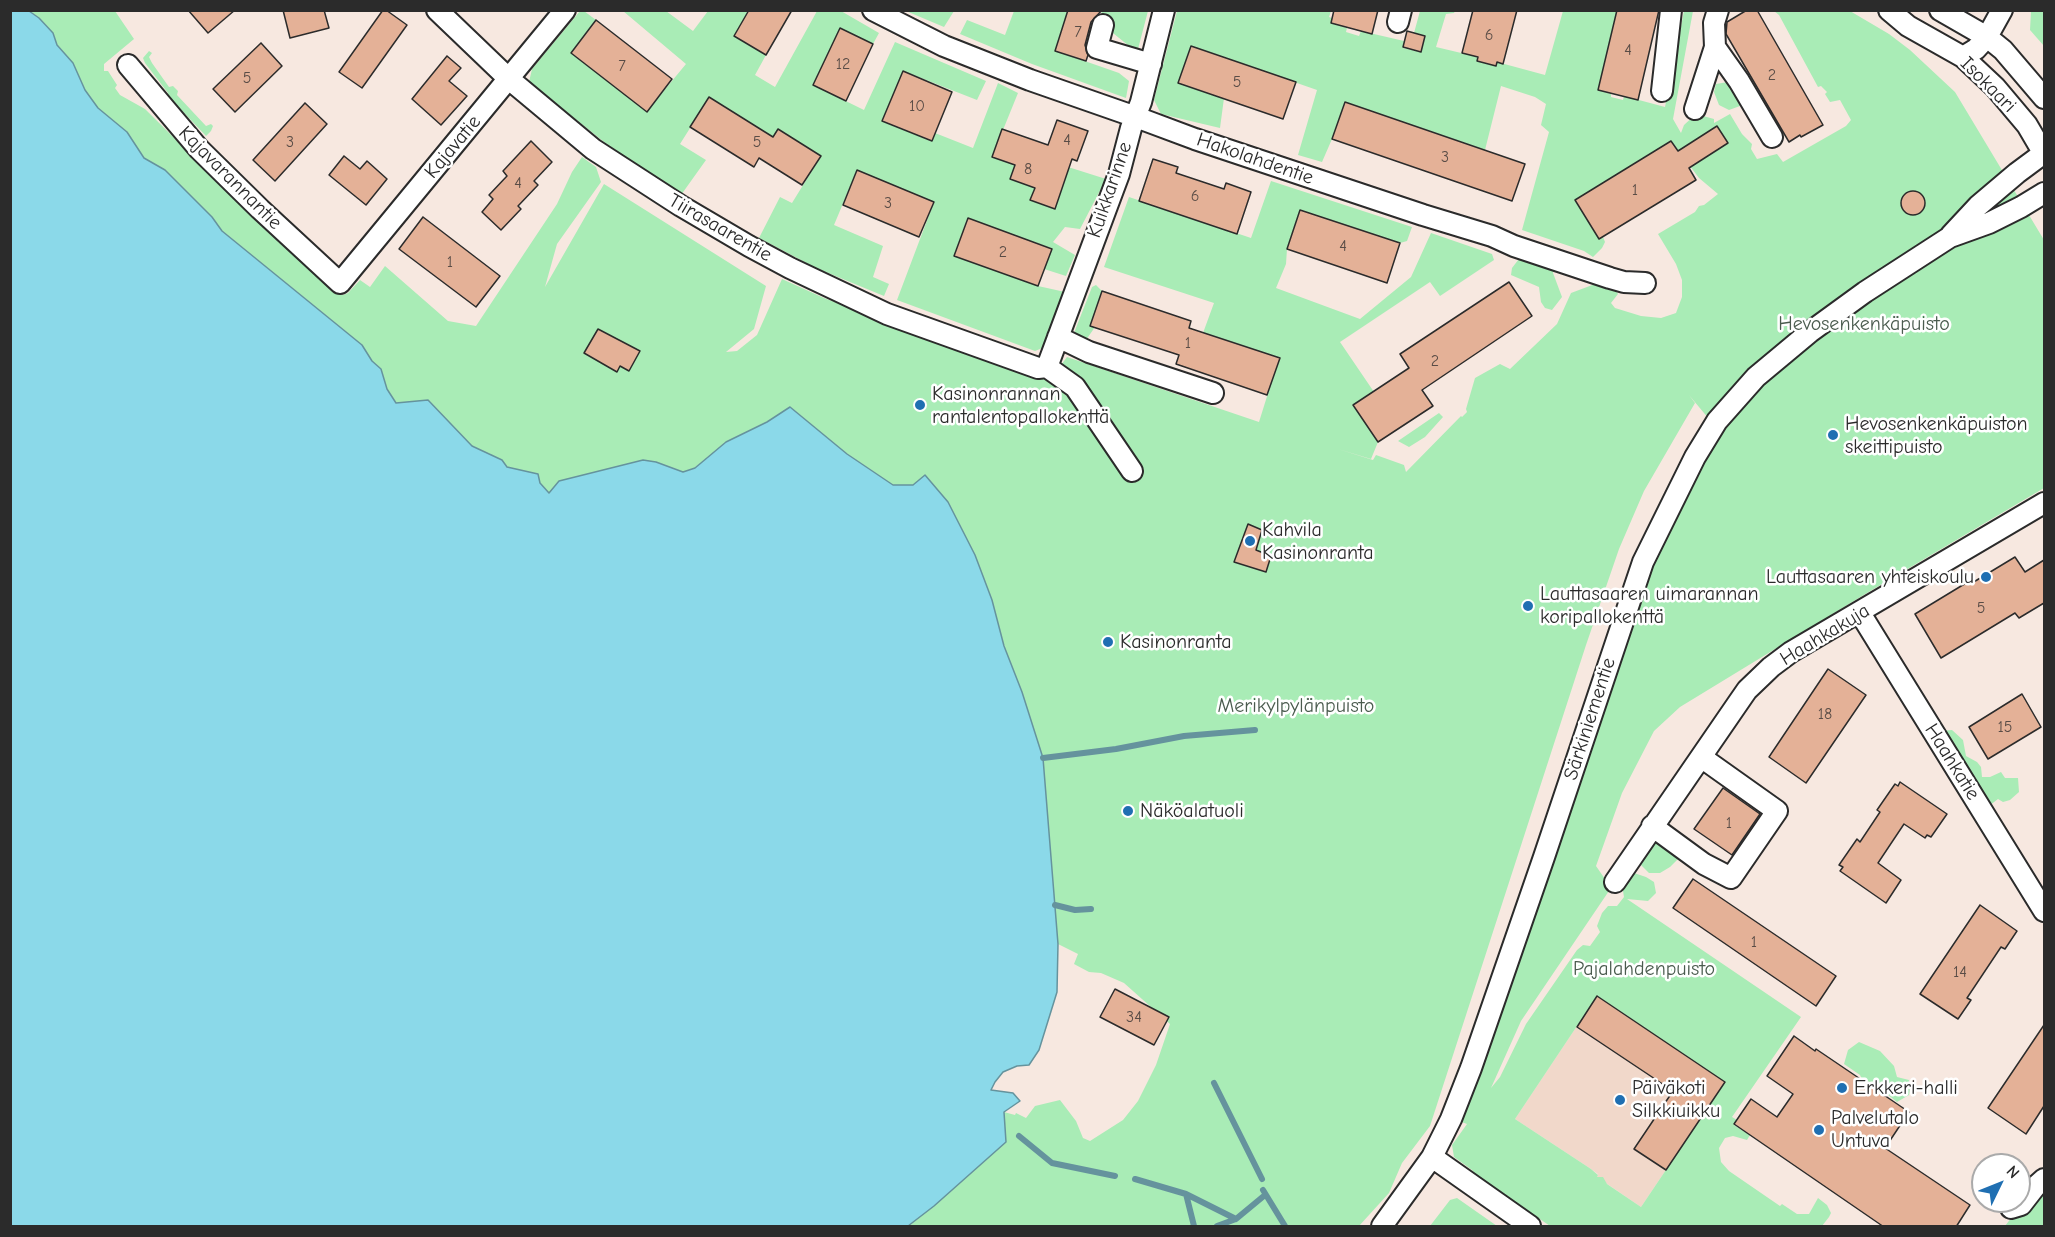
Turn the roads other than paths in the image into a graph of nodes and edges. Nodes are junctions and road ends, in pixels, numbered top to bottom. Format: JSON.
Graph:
{"nodes":[{"id":1,"x":437,"y":10,"type":"edge"},
{"id":2,"x":566,"y":10,"type":"edge"},
{"id":3,"x":873,"y":10,"type":"edge"},
{"id":4,"x":1164,"y":10,"type":"edge"},
{"id":5,"x":1671,"y":10,"type":"edge"},
{"id":6,"x":1718,"y":10,"type":"edge"},
{"id":7,"x":1889,"y":10,"type":"edge"},
{"id":8,"x":1940,"y":10,"type":"edge"},
{"id":9,"x":2002,"y":10,"type":"edge"},
{"id":10,"x":1972,"y":18,"type":"edge"},
{"id":11,"x":1103,"y":25,"type":"dead end"},
{"id":12,"x":1987,"y":37,"type":"junction"},
{"id":13,"x":1715,"y":47,"type":"junction"},
{"id":14,"x":1963,"y":57,"type":"junction"},
{"id":15,"x":1151,"y":64,"type":"junction"},
{"id":16,"x":128,"y":65,"type":"dead end"},
{"id":17,"x":509,"y":79,"type":"junction"},
{"id":18,"x":1662,"y":91,"type":"dead end"},
{"id":19,"x":2044,"y":98,"type":"edge"},
{"id":20,"x":1695,"y":109,"type":"dead end"},
{"id":21,"x":1136,"y":117,"type":"junction"},
{"id":22,"x":1772,"y":137,"type":"dead end"},
{"id":23,"x":2044,"y":154,"type":"edge"},
{"id":24,"x":2044,"y":193,"type":"edge"},
{"id":25,"x":1950,"y":237,"type":"junction"},
{"id":26,"x":340,"y":283,"type":"joint"},
{"id":27,"x":1645,"y":283,"type":"dead end"},
{"id":28,"x":1058,"y":338,"type":"junction"},
{"id":29,"x":1047,"y":367,"type":"junction"},
{"id":30,"x":1213,"y":393,"type":"dead end"},
{"id":31,"x":1132,"y":471,"type":"dead end"},
{"id":32,"x":2044,"y":502,"type":"edge"},
{"id":33,"x":1860,"y":613,"type":"junction"},
{"id":34,"x":1701,"y":757,"type":"junction"},
{"id":35,"x":1653,"y":825,"type":"junction"},
{"id":36,"x":1615,"y":882,"type":"dead end"},
{"id":37,"x":2044,"y":911,"type":"edge"},
{"id":38,"x":1432,"y":1157,"type":"junction"},
{"id":39,"x":2044,"y":1179,"type":"edge"},
{"id":40,"x":2031,"y":1192,"type":"edge"},
{"id":41,"x":1382,"y":1227,"type":"edge"},
{"id":42,"x":1530,"y":1227,"type":"edge"}],
"edges":[{"from":1,"to":17,"type":"street","name":"Tiirasaarentie"},
{"from":2,"to":17,"type":"street","name":"Kajavatie"},
{"from":3,"to":21,"type":"street","name":"Hakolahdentie"},
{"from":4,"to":15,"type":"street","name":"Kuikkarinne"},
{"from":5,"to":18,"type":"street"},
{"from":6,"to":13,"type":"street"},
{"from":7,"to":14,"type":"street","name":"Isokaari"},
{"from":8,"to":10,"type":"street","name":"Isokaari"},
{"from":9,"to":12,"type":"street"},
{"from":10,"to":12,"type":"street","name":"Isokaari"},
{"from":10,"to":14,"type":"street"},
{"from":11,"to":15,"type":"street"},
{"from":12,"to":14,"type":"street"},
{"from":12,"to":19,"type":"street","name":"Isokaari"},
{"from":13,"to":20,"type":"street"},
{"from":13,"to":22,"type":"street"},
{"from":14,"to":23,"type":"street","name":"Isokaari"},
{"from":15,"to":21,"type":"street","name":"Kuikkarinne"},
{"from":16,"to":26,"type":"street","name":"Kajavarannantie"},
{"from":17,"to":26,"type":"street","name":"Kajavatie"},
{"from":17,"to":29,"type":"street","name":"Tiirasaarentie"},
{"from":21,"to":27,"type":"street","name":"Hakolahdentie"},
{"from":21,"to":28,"type":"street","name":"Kuikkarinne"},
{"from":23,"to":25,"type":"street","name":"Särkiniementie"},
{"from":24,"to":25,"type":"street","name":"Särkiniementie"},
{"from":25,"to":38,"type":"street","name":"Särkiniementie"},
{"from":28,"to":29,"type":"street","name":"Kuikkarinne"},
{"from":28,"to":30,"type":"street"},
{"from":29,"to":31,"type":"street"},
{"from":32,"to":33,"type":"street","name":"Haahkakuja"},
{"from":33,"to":34,"type":"street","name":"Haahkakuja"},
{"from":33,"to":37,"type":"street","name":"Haahkatie"},
{"from":34,"to":35,"type":"street","name":"Haahkakuja"},
{"from":34,"to":35,"type":"street"},
{"from":35,"to":36,"type":"street","name":"Haahkakuja"},
{"from":38,"to":41,"type":"street","name":"Särkiniementie"},
{"from":38,"to":42,"type":"street"},
{"from":39,"to":40,"type":"street"}]}
